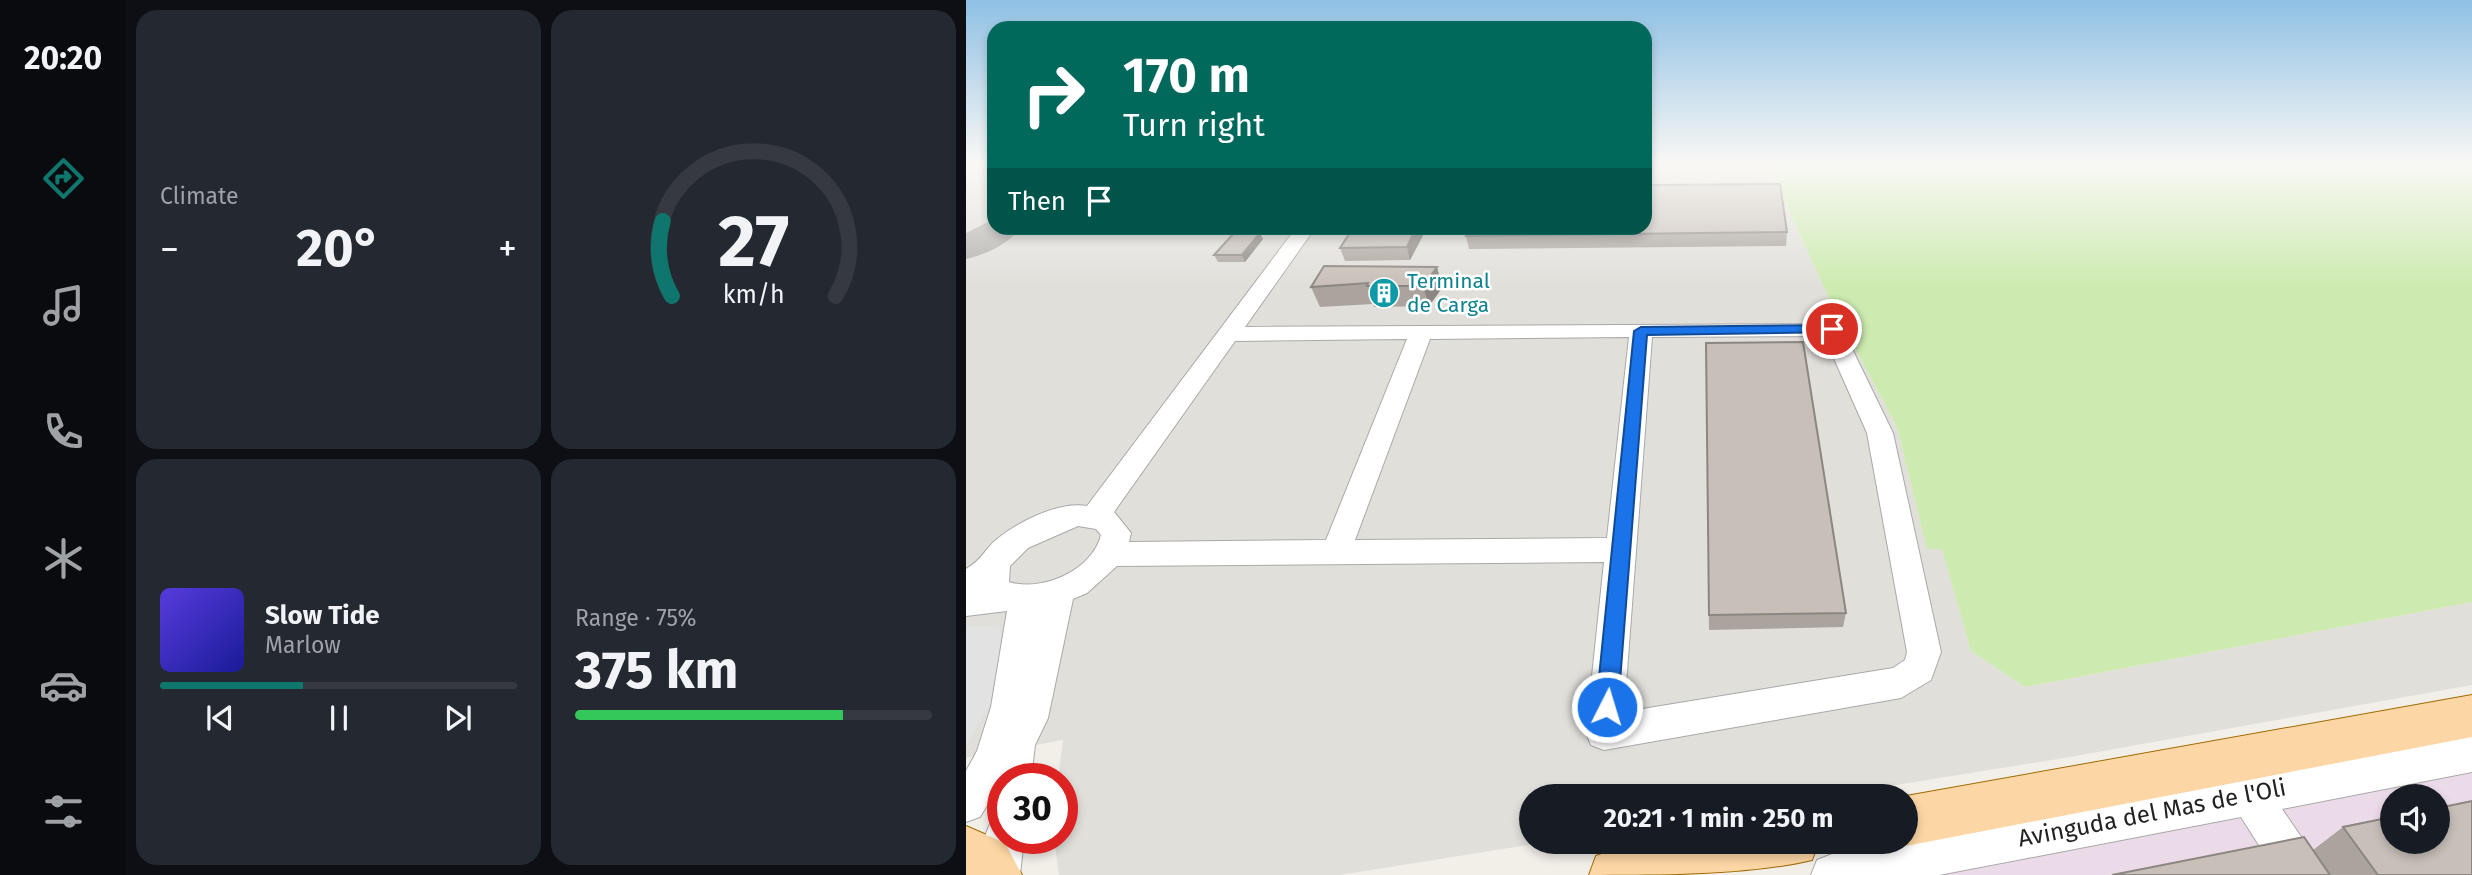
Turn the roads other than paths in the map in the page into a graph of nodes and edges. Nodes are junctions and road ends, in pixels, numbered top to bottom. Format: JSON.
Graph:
{"nodes":[{"id":1,"x":1300,"y":235,"type":"edge"},
{"id":2,"x":1641,"y":331,"type":"junction"},
{"id":3,"x":1422,"y":332,"type":"junction"},
{"id":4,"x":1227,"y":334,"type":"junction"},
{"id":5,"x":1096,"y":515,"type":"junction"},
{"id":6,"x":1621,"y":550,"type":"junction"},
{"id":7,"x":1336,"y":552,"type":"junction"},
{"id":8,"x":1111,"y":554,"type":"junction"},
{"id":9,"x":979,"y":577,"type":"edge"},
{"id":10,"x":1058,"y":593,"type":"junction"},
{"id":11,"x":1015,"y":599,"type":"junction"},
{"id":12,"x":966,"y":603,"type":"edge"},
{"id":13,"x":2472,"y":716,"type":"edge"},
{"id":14,"x":2472,"y":754,"type":"edge"},
{"id":15,"x":1014,"y":763,"type":"edge"},
{"id":16,"x":2249,"y":794,"type":"junction"},
{"id":17,"x":966,"y":803,"type":"edge"},
{"id":18,"x":1918,"y":819,"type":"edge"},
{"id":19,"x":966,"y":852,"type":"edge"},
{"id":20,"x":1001,"y":854,"type":"edge"},
{"id":21,"x":1729,"y":854,"type":"edge"},
{"id":22,"x":1876,"y":871,"type":"edge"},
{"id":23,"x":998,"y":875,"type":"edge"},
{"id":24,"x":1615,"y":875,"type":"edge"},
{"id":25,"x":1832,"y":875,"type":"edge"},
{"id":26,"x":2302,"y":875,"type":"edge"}],
"edges":[{"from":1,"to":4,"type":"street"},
{"from":2,"to":3,"type":"street"},
{"from":2,"to":6,"type":"street"},
{"from":2,"to":6,"type":"street"},
{"from":3,"to":4,"type":"street"},
{"from":3,"to":7,"type":"street"},
{"from":4,"to":5,"type":"street"},
{"from":5,"to":8,"type":"street"},
{"from":5,"to":9,"type":"street"},
{"from":6,"to":7,"type":"street"},
{"from":7,"to":8,"type":"street"},
{"from":8,"to":10,"type":"street"},
{"from":9,"to":11,"type":"street"},
{"from":10,"to":11,"type":"street"},
{"from":10,"to":15,"type":"street"},
{"from":11,"to":12,"type":"street"},
{"from":11,"to":17,"type":"street"},
{"from":13,"to":18,"type":"main road"},
{"from":14,"to":16,"type":"street","name":"Avinguda del Mas de l'Oli"},
{"from":16,"to":22,"type":"street","name":"Avinguda del Mas de l'Oli"},
{"from":16,"to":26,"type":"street"},
{"from":19,"to":23,"type":"main road"},
{"from":20,"to":23,"type":"street"},
{"from":21,"to":24,"type":"main road"},
{"from":22,"to":25,"type":"street","name":"Avinguda del Mas de l'Oli"}]}
